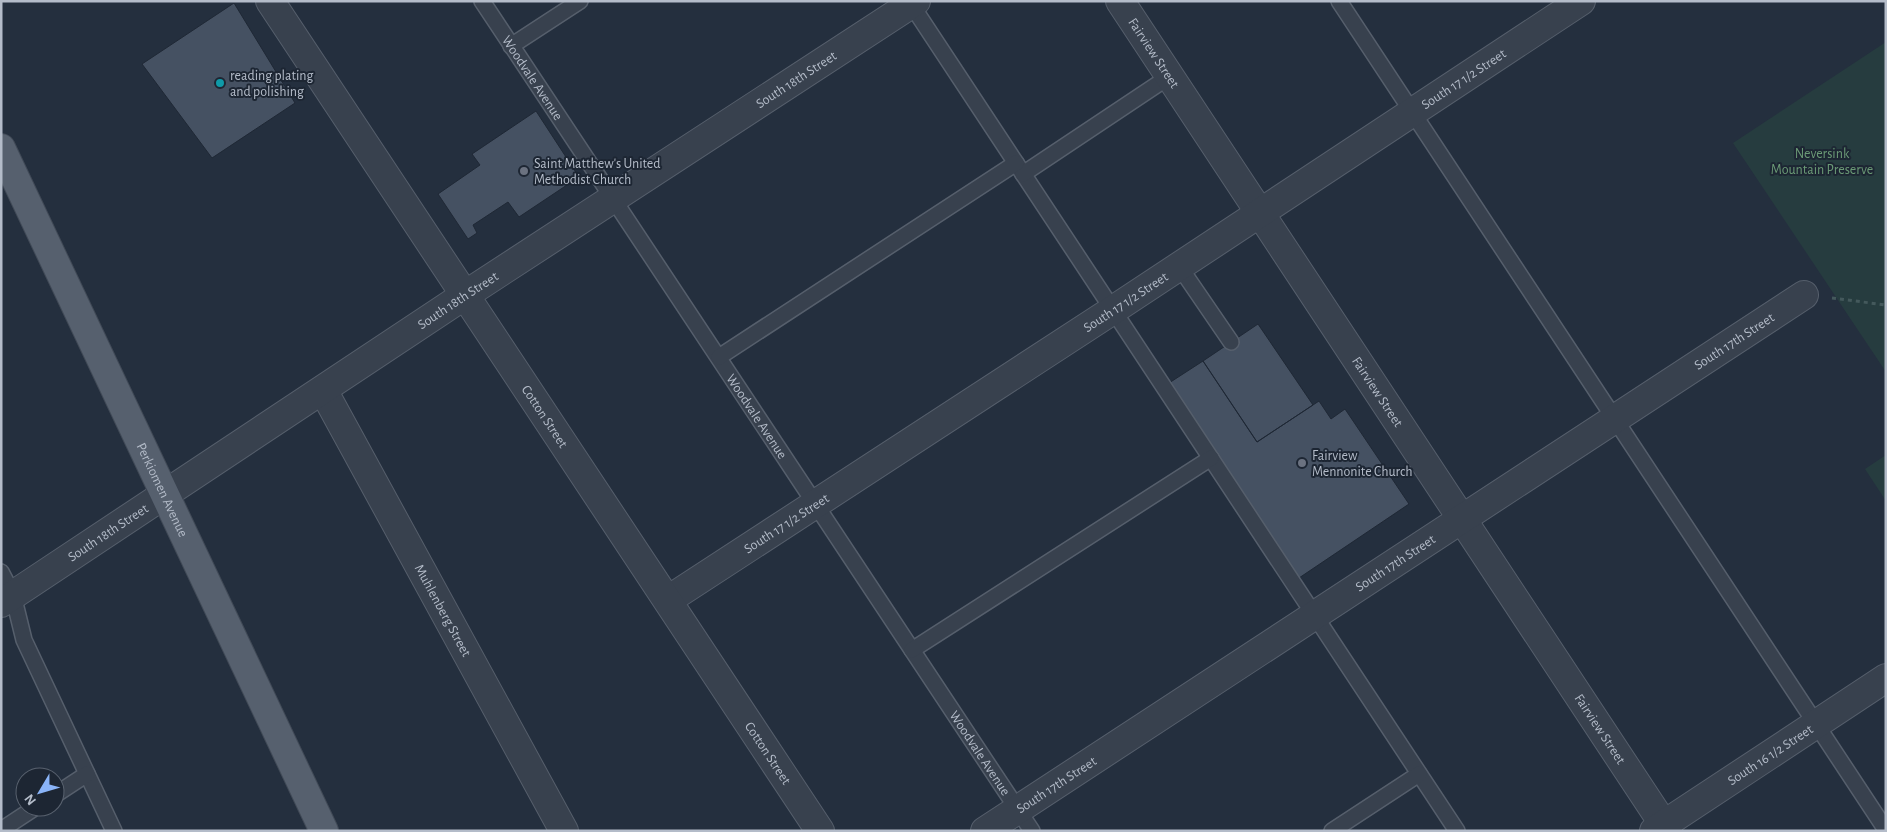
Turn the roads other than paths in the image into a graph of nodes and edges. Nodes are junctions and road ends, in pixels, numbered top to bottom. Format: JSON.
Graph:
{"nodes":[{"id":1,"x":270,"y":1,"type":"edge"},
{"id":2,"x":482,"y":1,"type":"edge"},
{"id":3,"x":580,"y":1,"type":"edge"},
{"id":4,"x":1120,"y":1,"type":"edge"},
{"id":5,"x":1339,"y":1,"type":"edge"},
{"id":6,"x":1581,"y":1,"type":"edge"},
{"id":7,"x":912,"y":2,"type":"edge"},
{"id":8,"x":511,"y":46,"type":"junction"},
{"id":9,"x":1170,"y":76,"type":"junction"},
{"id":10,"x":1413,"y":113,"type":"junction"},
{"id":11,"x":1,"y":148,"type":"edge"},
{"id":12,"x":1019,"y":168,"type":"junction"},
{"id":13,"x":613,"y":198,"type":"junction"},
{"id":14,"x":1261,"y":213,"type":"junction"},
{"id":15,"x":1179,"y":266,"type":"junction"},
{"id":16,"x":465,"y":295,"type":"junction"},
{"id":17,"x":1804,"y":295,"type":"road end"},
{"id":18,"x":1113,"y":310,"type":"junction"},
{"id":19,"x":1231,"y":342,"type":"dead end"},
{"id":20,"x":718,"y":357,"type":"junction"},
{"id":21,"x":323,"y":390,"type":"junction"},
{"id":22,"x":1614,"y":418,"type":"junction"},
{"id":23,"x":1211,"y":458,"type":"junction"},
{"id":24,"x":165,"y":495,"type":"junction"},
{"id":25,"x":815,"y":504,"type":"junction"},
{"id":26,"x":1462,"y":518,"type":"junction"},
{"id":27,"x":5,"y":590,"type":"edge"},
{"id":28,"x":668,"y":600,"type":"junction"},
{"id":29,"x":1314,"y":615,"type":"junction"},
{"id":30,"x":912,"y":650,"type":"junction"},
{"id":31,"x":1886,"y":678,"type":"edge"},
{"id":32,"x":1816,"y":724,"type":"junction"},
{"id":33,"x":87,"y":774,"type":"junction"},
{"id":34,"x":1419,"y":774,"type":"junction"},
{"id":35,"x":65,"y":788,"type":"edge"},
{"id":36,"x":21,"y":817,"type":"edge"},
{"id":37,"x":1025,"y":820,"type":"edge"},
{"id":38,"x":1662,"y":829,"type":"edge"},
{"id":39,"x":1,"y":830,"type":"edge"},
{"id":40,"x":322,"y":830,"type":"edge"},
{"id":41,"x":1886,"y":830,"type":"edge"},
{"id":42,"x":114,"y":831,"type":"edge"},
{"id":43,"x":564,"y":831,"type":"edge"},
{"id":44,"x":820,"y":831,"type":"edge"},
{"id":45,"x":985,"y":831,"type":"edge"},
{"id":46,"x":1332,"y":831,"type":"edge"},
{"id":47,"x":1457,"y":831,"type":"edge"}],
"edges":[{"from":1,"to":16,"type":"street","name":"Cotton Street"},
{"from":2,"to":8,"type":"lane","name":"Woodvale Avenue"},
{"from":3,"to":8,"type":"lane"},
{"from":4,"to":9,"type":"street","name":"Fairview Street"},
{"from":5,"to":10,"type":"lane"},
{"from":6,"to":10,"type":"street","name":"South 17 1/2 Street"},
{"from":7,"to":12,"type":"lane"},
{"from":7,"to":13,"type":"street","name":"South 18th Street"},
{"from":8,"to":13,"type":"lane","name":"Woodvale Avenue"},
{"from":9,"to":12,"type":"lane"},
{"from":9,"to":14,"type":"street","name":"Fairview Street"},
{"from":10,"to":14,"type":"street","name":"South 17 1/2 Street"},
{"from":10,"to":22,"type":"lane"},
{"from":11,"to":24,"type":"main road","name":"Perkiomen Avenue"},
{"from":12,"to":18,"type":"lane"},
{"from":12,"to":20,"type":"lane"},
{"from":13,"to":16,"type":"street","name":"South 18th Street"},
{"from":13,"to":20,"type":"lane","name":"Woodvale Avenue"},
{"from":14,"to":15,"type":"street","name":"South 17 1/2 Street"},
{"from":14,"to":26,"type":"street","name":"Fairview Street"},
{"from":15,"to":18,"type":"street","name":"South 17 1/2 Street"},
{"from":15,"to":19,"type":"lane"},
{"from":16,"to":21,"type":"street","name":"South 18th Street"},
{"from":16,"to":28,"type":"street","name":"Cotton Street"},
{"from":17,"to":22,"type":"street","name":"South 17th Street"},
{"from":18,"to":23,"type":"lane"},
{"from":18,"to":25,"type":"street","name":"South 17 1/2 Street"},
{"from":20,"to":25,"type":"lane","name":"Woodvale Avenue"},
{"from":21,"to":24,"type":"street","name":"South 18th Street"},
{"from":21,"to":43,"type":"street","name":"Muhlenberg Street"},
{"from":22,"to":26,"type":"street","name":"South 17th Street"},
{"from":22,"to":32,"type":"lane"},
{"from":23,"to":29,"type":"lane"},
{"from":23,"to":30,"type":"lane"},
{"from":24,"to":27,"type":"street","name":"South 18th Street"},
{"from":24,"to":40,"type":"main road","name":"Perkiomen Avenue"},
{"from":25,"to":28,"type":"street","name":"South 17 1/2 Street"},
{"from":25,"to":30,"type":"lane","name":"Woodvale Avenue"},
{"from":26,"to":29,"type":"street","name":"South 17th Street"},
{"from":26,"to":38,"type":"street","name":"Fairview Street"},
{"from":27,"to":33,"type":"lane"},
{"from":28,"to":44,"type":"street","name":"Cotton Street"},
{"from":29,"to":34,"type":"lane"},
{"from":29,"to":37,"type":"street","name":"South 17th Street"},
{"from":30,"to":37,"type":"lane","name":"Woodvale Avenue"},
{"from":31,"to":32,"type":"street","name":"South 16 1/2 Street"},
{"from":32,"to":38,"type":"street","name":"South 16 1/2 Street"},
{"from":32,"to":41,"type":"lane"},
{"from":33,"to":35,"type":"lane"},
{"from":33,"to":42,"type":"lane"},
{"from":34,"to":46,"type":"lane"},
{"from":34,"to":47,"type":"lane"},
{"from":36,"to":39,"type":"lane"},
{"from":37,"to":45,"type":"street","name":"South 17th Street"}]}
